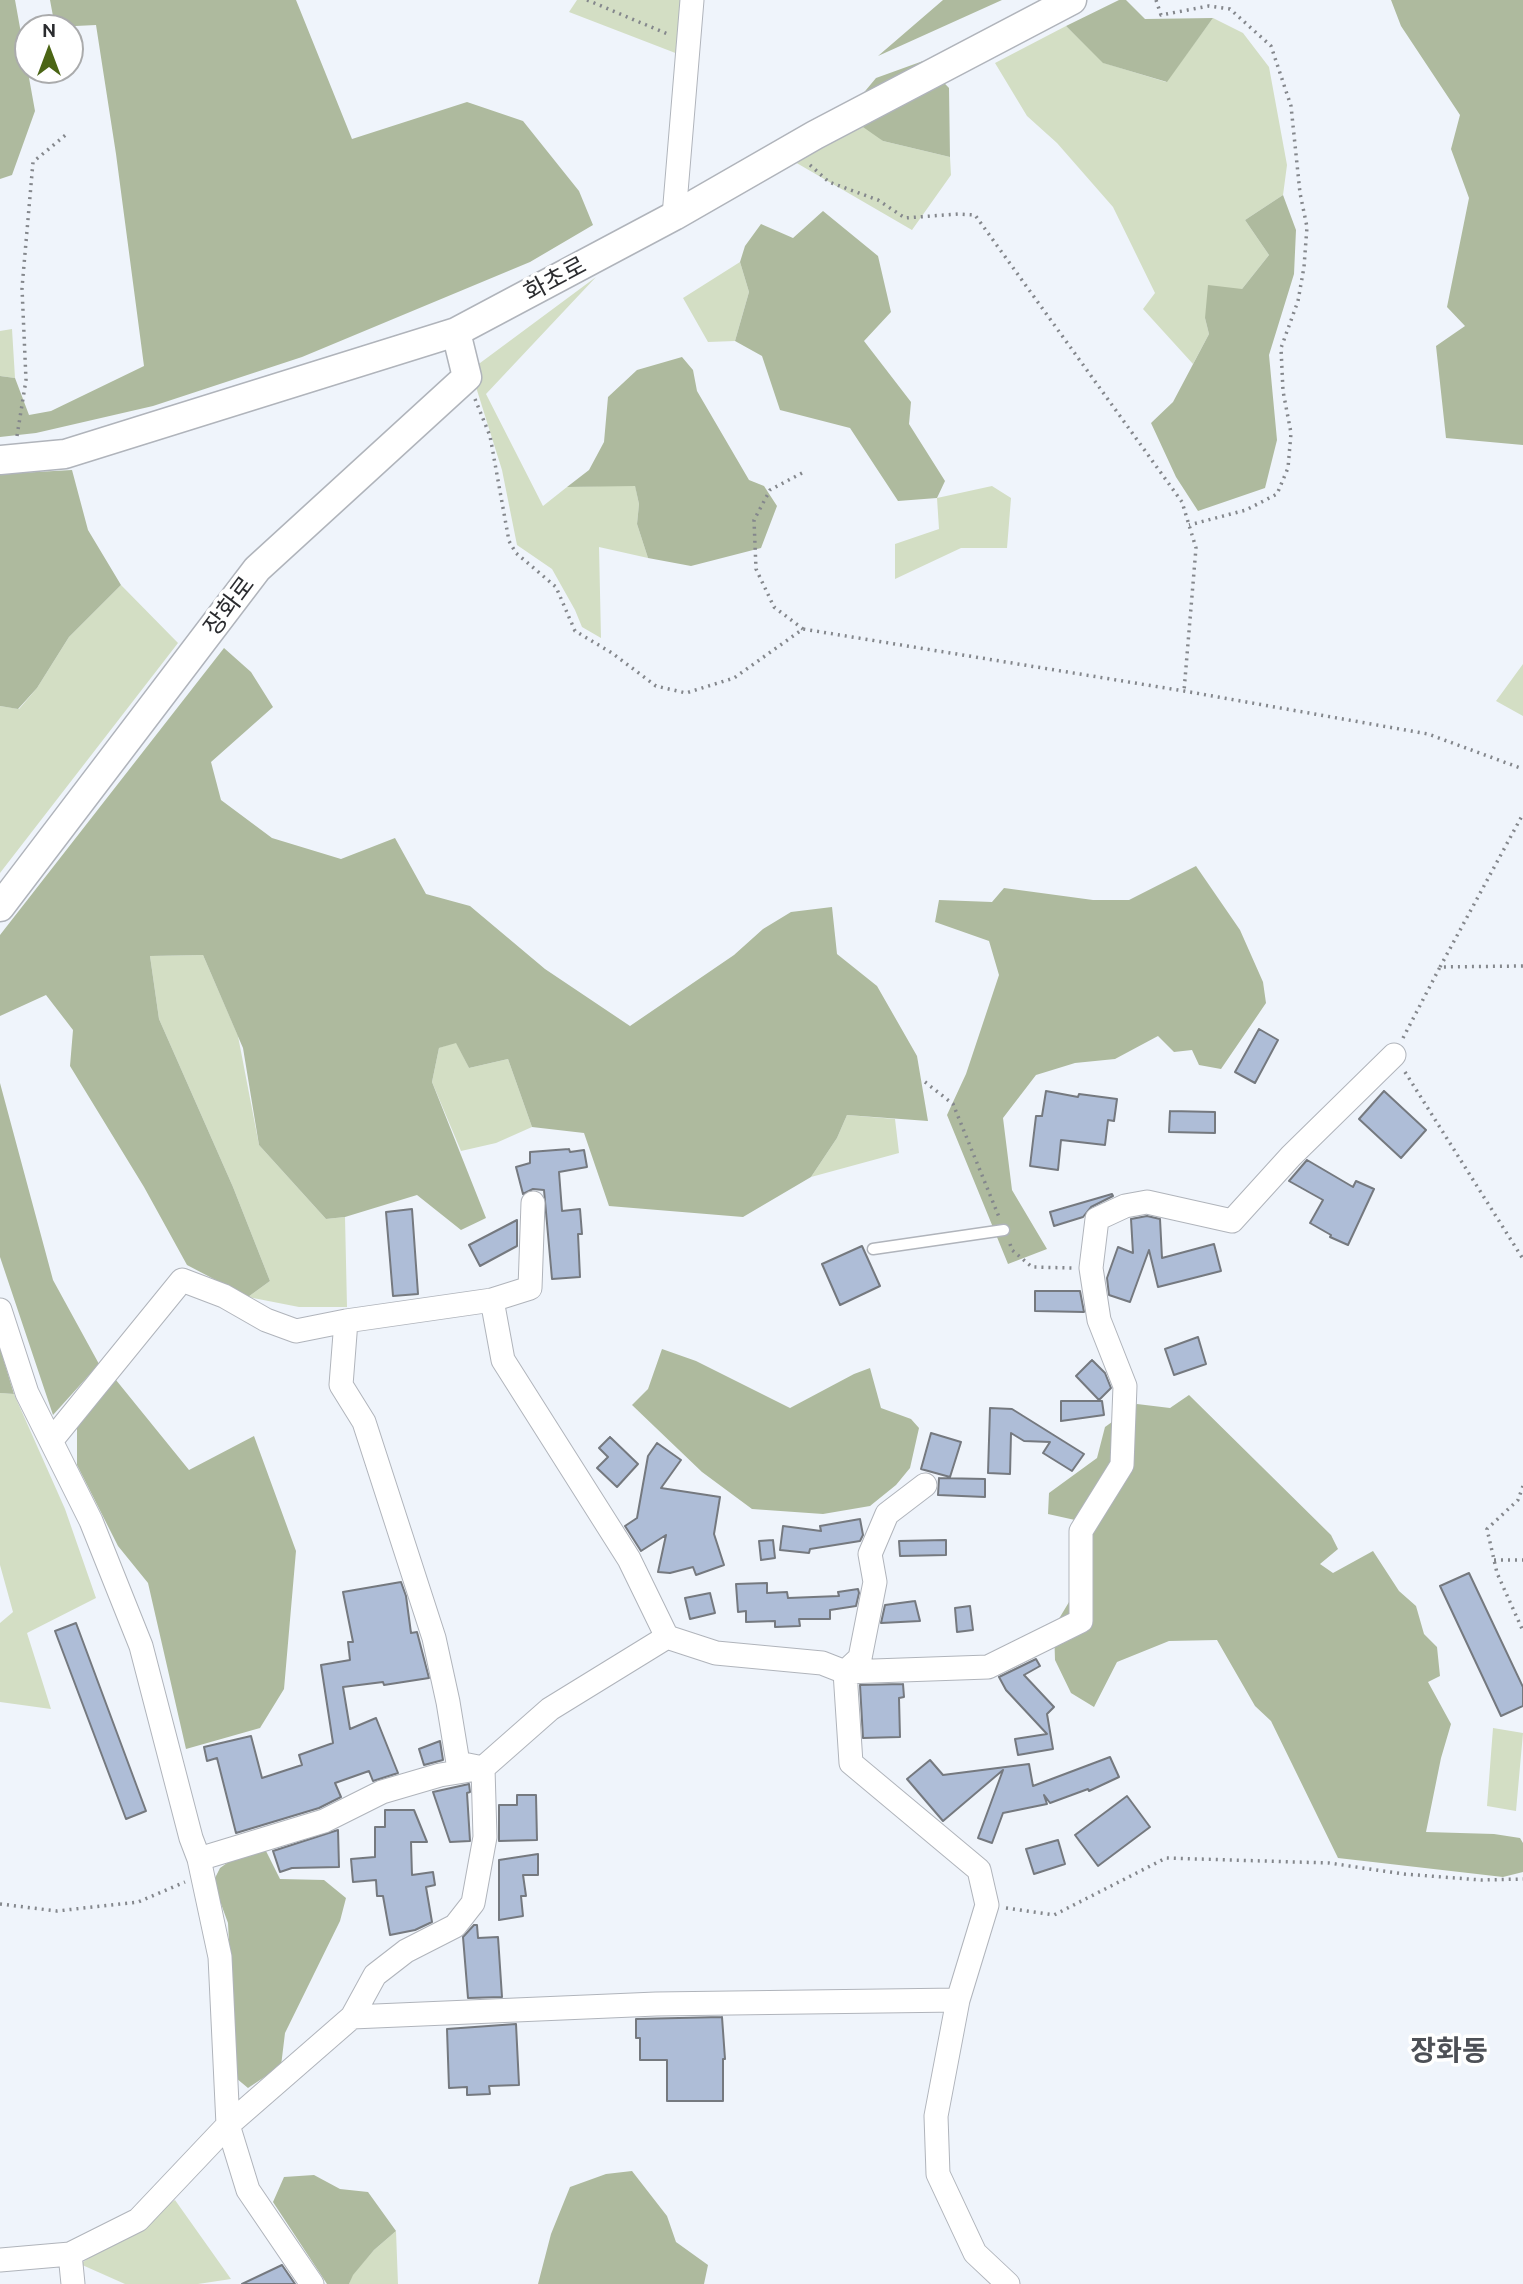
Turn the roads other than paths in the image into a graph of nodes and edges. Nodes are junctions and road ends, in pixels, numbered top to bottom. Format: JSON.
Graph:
{"nodes":[{"id":1,"x":692,"y":0,"type":"edge"},
{"id":2,"x":1072,"y":0,"type":"edge"},
{"id":3,"x":674,"y":216,"type":"junction"},
{"id":4,"x":456,"y":332,"type":"junction"},
{"id":5,"x":6,"y":459,"type":"edge"},
{"id":6,"x":0,"y":907,"type":"edge"},
{"id":7,"x":1394,"y":1055,"type":"road end"},
{"id":8,"x":533,"y":1203,"type":"dead end"},
{"id":9,"x":1004,"y":1230,"type":"road end"},
{"id":10,"x":873,"y":1249,"type":"dead end"},
{"id":11,"x":492,"y":1300,"type":"junction"},
{"id":12,"x":0,"y":1310,"type":"edge"},
{"id":13,"x":346,"y":1321,"type":"junction"},
{"id":14,"x":51,"y":1441,"type":"junction"},
{"id":15,"x":925,"y":1485,"type":"dead end"},
{"id":16,"x":667,"y":1637,"type":"junction"},
{"id":17,"x":845,"y":1672,"type":"junction"},
{"id":18,"x":483,"y":1768,"type":"junction"},
{"id":19,"x":201,"y":1867,"type":"junction"},
{"id":20,"x":958,"y":2000,"type":"junction"},
{"id":21,"x":352,"y":2017,"type":"junction"},
{"id":22,"x":228,"y":2125,"type":"junction"},
{"id":23,"x":70,"y":2254,"type":"junction"},
{"id":24,"x":0,"y":2260,"type":"edge"},
{"id":25,"x":73,"y":2284,"type":"edge"},
{"id":26,"x":312,"y":2284,"type":"edge"},
{"id":27,"x":1008,"y":2284,"type":"edge"}],
"edges":[{"from":1,"to":3,"type":"street"},
{"from":2,"to":3,"type":"street","name":"화초로"},
{"from":3,"to":4,"type":"street","name":"화초로"},
{"from":4,"to":5,"type":"street","name":"화초로"},
{"from":4,"to":6,"type":"street","name":"장화로"},
{"from":7,"to":17,"type":"street"},
{"from":8,"to":11,"type":"street"},
{"from":9,"to":10,"type":"lane"},
{"from":11,"to":13,"type":"street"},
{"from":11,"to":16,"type":"street"},
{"from":12,"to":14,"type":"street"},
{"from":13,"to":14,"type":"street"},
{"from":13,"to":18,"type":"street"},
{"from":14,"to":19,"type":"street"},
{"from":15,"to":17,"type":"street"},
{"from":16,"to":17,"type":"street"},
{"from":16,"to":18,"type":"street"},
{"from":17,"to":20,"type":"street"},
{"from":18,"to":19,"type":"street"},
{"from":18,"to":21,"type":"street"},
{"from":19,"to":22,"type":"street"},
{"from":20,"to":21,"type":"street"},
{"from":20,"to":27,"type":"street"},
{"from":21,"to":22,"type":"street"},
{"from":22,"to":23,"type":"street"},
{"from":22,"to":26,"type":"street"},
{"from":23,"to":24,"type":"street"},
{"from":23,"to":25,"type":"street"}]}
